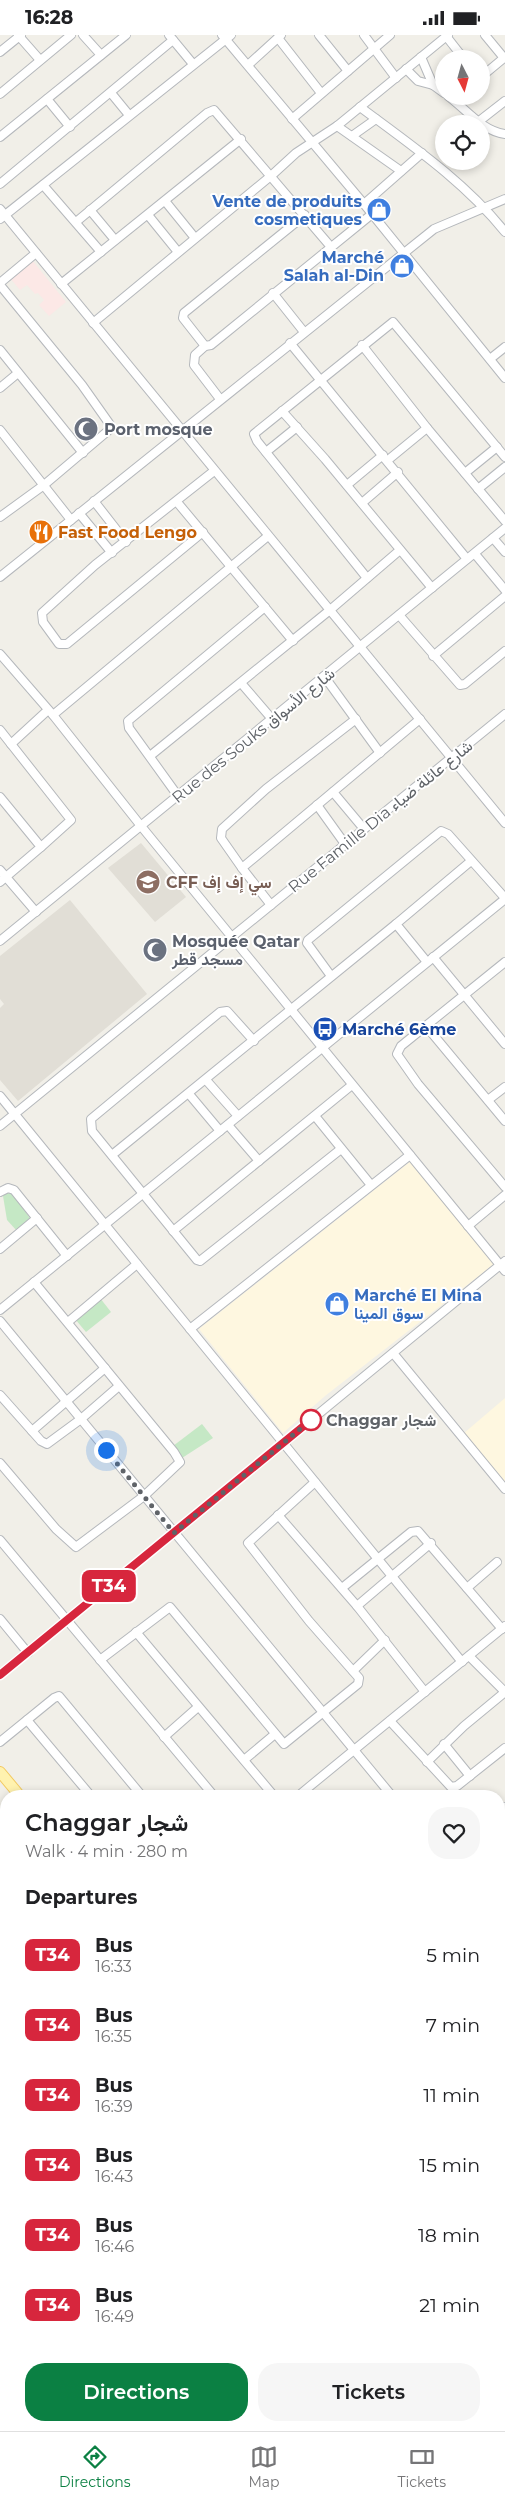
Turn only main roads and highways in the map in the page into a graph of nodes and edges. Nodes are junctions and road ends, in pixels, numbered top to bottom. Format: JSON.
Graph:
{"nodes":[{"id":1,"x":0,"y":1772,"type":"edge"},
{"id":2,"x":15,"y":1790,"type":"edge"}],
"edges":[{"from":1,"to":2,"type":"main road"}]}
